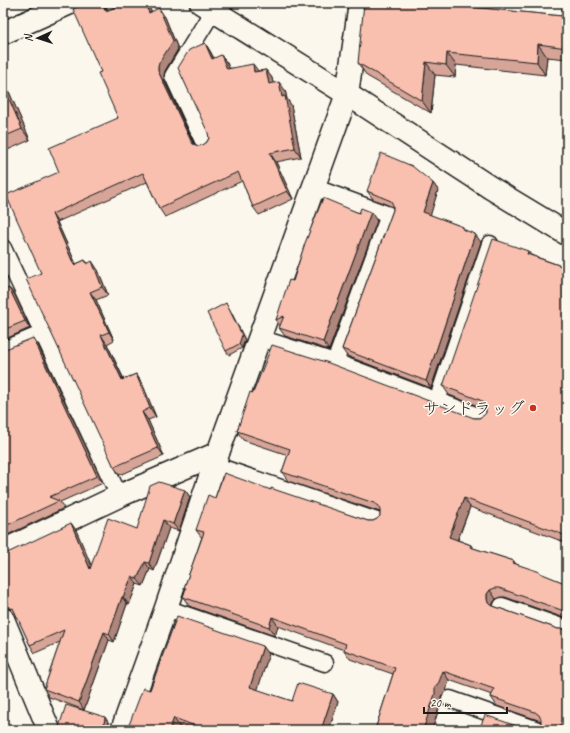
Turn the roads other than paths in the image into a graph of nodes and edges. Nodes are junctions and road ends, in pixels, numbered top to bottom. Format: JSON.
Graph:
{"nodes":[{"id":1,"x":70,"y":3,"type":"edge"},
{"id":2,"x":360,"y":3,"type":"edge"},
{"id":3,"x":207,"y":7,"type":"edge"},
{"id":4,"x":3,"y":33,"type":"edge"},
{"id":5,"x":347,"y":94,"type":"junction"},
{"id":6,"x":205,"y":145,"type":"edge"},
{"id":7,"x":313,"y":187,"type":"junction"},
{"id":8,"x":567,"y":234,"type":"edge"},
{"id":9,"x":490,"y":244,"type":"edge"},
{"id":10,"x":3,"y":248,"type":"edge"},
{"id":11,"x":43,"y":333,"type":"junction"},
{"id":12,"x":260,"y":338,"type":"junction"},
{"id":13,"x":3,"y":350,"type":"edge"},
{"id":14,"x":335,"y":362,"type":"junction"},
{"id":15,"x":437,"y":400,"type":"junction"},
{"id":16,"x":483,"y":418,"type":"edge"},
{"id":17,"x":216,"y":459,"type":"junction"},
{"id":18,"x":119,"y":496,"type":"junction"},
{"id":19,"x":377,"y":521,"type":"edge"},
{"id":20,"x":3,"y":551,"type":"edge"},
{"id":21,"x":502,"y":606,"type":"dead end"},
{"id":22,"x":166,"y":608,"type":"junction"},
{"id":23,"x":3,"y":619,"type":"edge"},
{"id":24,"x":567,"y":629,"type":"edge"},
{"id":25,"x":324,"y":663,"type":"dead end"},
{"id":26,"x":450,"y":699,"type":"dead end"},
{"id":27,"x":49,"y":730,"type":"edge"},
{"id":28,"x":122,"y":730,"type":"edge"},
{"id":29,"x":538,"y":730,"type":"edge"}],
"edges":[{"from":1,"to":4,"type":"street"},
{"from":2,"to":5,"type":"street"},
{"from":3,"to":5,"type":"street"},
{"from":3,"to":6,"type":"lane"},
{"from":5,"to":7,"type":"street"},
{"from":5,"to":8,"type":"street"},
{"from":7,"to":12,"type":"street"},
{"from":7,"to":14,"type":"lane"},
{"from":9,"to":15,"type":"lane"},
{"from":10,"to":11,"type":"lane"},
{"from":11,"to":13,"type":"lane"},
{"from":11,"to":18,"type":"lane"},
{"from":12,"to":14,"type":"lane"},
{"from":12,"to":17,"type":"street"},
{"from":14,"to":15,"type":"lane"},
{"from":15,"to":16,"type":"lane"},
{"from":17,"to":18,"type":"street"},
{"from":17,"to":19,"type":"lane"},
{"from":17,"to":22,"type":"street"},
{"from":18,"to":20,"type":"street"},
{"from":21,"to":24,"type":"lane"},
{"from":22,"to":25,"type":"lane"},
{"from":22,"to":28,"type":"street"},
{"from":23,"to":27,"type":"street"},
{"from":26,"to":29,"type":"lane"}]}
